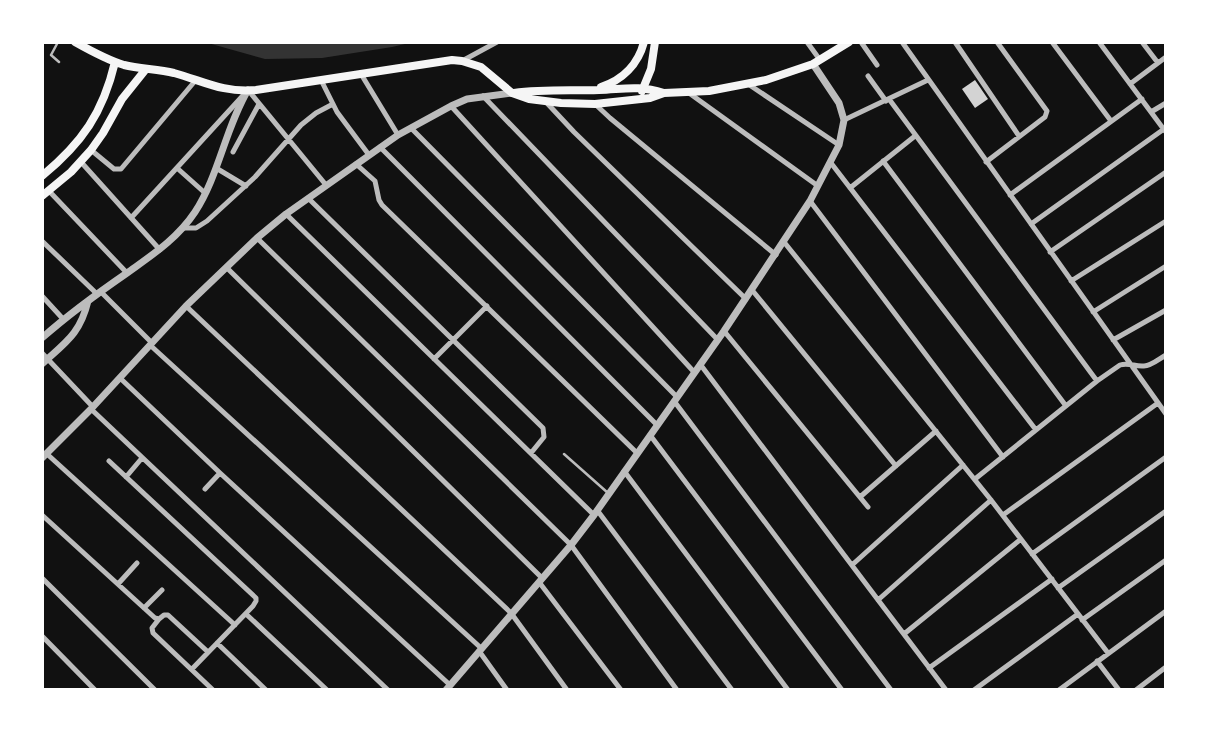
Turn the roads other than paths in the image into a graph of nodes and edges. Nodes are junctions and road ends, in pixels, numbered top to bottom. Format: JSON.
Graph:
{"nodes":[{"id":1,"x":58,"y":42,"type":"edge"},
{"id":2,"x":75,"y":42,"type":"edge"},
{"id":3,"x":497,"y":42,"type":"edge"},
{"id":4,"x":644,"y":42,"type":"edge"},
{"id":5,"x":656,"y":42,"type":"edge"},
{"id":6,"x":807,"y":42,"type":"edge"},
{"id":7,"x":849,"y":42,"type":"edge"},
{"id":8,"x":861,"y":42,"type":"edge"},
{"id":9,"x":902,"y":42,"type":"edge"},
{"id":10,"x":955,"y":42,"type":"edge"},
{"id":11,"x":997,"y":42,"type":"edge"},
{"id":12,"x":1052,"y":42,"type":"edge"},
{"id":13,"x":1099,"y":42,"type":"edge"},
{"id":14,"x":1142,"y":42,"type":"edge"},
{"id":15,"x":1166,"y":57,"type":"edge"},
{"id":16,"x":462,"y":61,"type":"junction"},
{"id":17,"x":59,"y":62,"type":"dead end"},
{"id":18,"x":115,"y":62,"type":"junction"},
{"id":19,"x":816,"y":62,"type":"junction"},
{"id":20,"x":1158,"y":63,"type":"junction"},
{"id":21,"x":877,"y":65,"type":"dead end"},
{"id":22,"x":146,"y":69,"type":"junction"},
{"id":23,"x":362,"y":74,"type":"junction"},
{"id":24,"x":868,"y":76,"type":"dead end"},
{"id":25,"x":321,"y":80,"type":"junction"},
{"id":26,"x":928,"y":80,"type":"junction"},
{"id":27,"x":195,"y":81,"type":"junction"},
{"id":28,"x":748,"y":84,"type":"junction"},
{"id":29,"x":1130,"y":84,"type":"junction"},
{"id":30,"x":644,"y":88,"type":"junction"},
{"id":31,"x":248,"y":90,"type":"junction"},
{"id":32,"x":593,"y":90,"type":"junction"},
{"id":33,"x":512,"y":93,"type":"junction"},
{"id":34,"x":664,"y":93,"type":"junction"},
{"id":35,"x":690,"y":93,"type":"junction"},
{"id":36,"x":483,"y":96,"type":"junction"},
{"id":37,"x":637,"y":99,"type":"junction"},
{"id":38,"x":1142,"y":99,"type":"junction"},
{"id":39,"x":887,"y":100,"type":"junction"},
{"id":40,"x":546,"y":102,"type":"junction"},
{"id":41,"x":1166,"y":103,"type":"edge"},
{"id":42,"x":259,"y":104,"type":"junction"},
{"id":43,"x":333,"y":104,"type":"junction"},
{"id":44,"x":596,"y":104,"type":"junction"},
{"id":45,"x":451,"y":106,"type":"junction"},
{"id":46,"x":1152,"y":112,"type":"junction"},
{"id":47,"x":844,"y":120,"type":"junction"},
{"id":48,"x":1111,"y":122,"type":"junction"},
{"id":49,"x":411,"y":128,"type":"junction"},
{"id":50,"x":1165,"y":130,"type":"edge"},
{"id":51,"x":398,"y":135,"type":"junction"},
{"id":52,"x":915,"y":136,"type":"junction"},
{"id":53,"x":1019,"y":136,"type":"junction"},
{"id":54,"x":288,"y":139,"type":"junction"},
{"id":55,"x":839,"y":145,"type":"junction"},
{"id":56,"x":380,"y":147,"type":"junction"},
{"id":57,"x":91,"y":150,"type":"junction"},
{"id":58,"x":233,"y":152,"type":"dead end"},
{"id":59,"x":369,"y":155,"type":"junction"},
{"id":60,"x":884,"y":161,"type":"junction"},
{"id":61,"x":81,"y":162,"type":"junction"},
{"id":62,"x":986,"y":162,"type":"junction"},
{"id":63,"x":831,"y":163,"type":"junction"},
{"id":64,"x":356,"y":164,"type":"junction"},
{"id":65,"x":177,"y":168,"type":"junction"},
{"id":66,"x":216,"y":168,"type":"junction"},
{"id":67,"x":1166,"y":172,"type":"edge"},
{"id":68,"x":42,"y":176,"type":"edge"},
{"id":69,"x":326,"y":185,"type":"junction"},
{"id":70,"x":246,"y":186,"type":"junction"},
{"id":71,"x":818,"y":186,"type":"junction"},
{"id":72,"x":850,"y":188,"type":"junction"},
{"id":73,"x":46,"y":193,"type":"edge"},
{"id":74,"x":205,"y":193,"type":"junction"},
{"id":75,"x":1010,"y":195,"type":"junction"},
{"id":76,"x":308,"y":198,"type":"junction"},
{"id":77,"x":810,"y":201,"type":"junction"},
{"id":78,"x":286,"y":214,"type":"junction"},
{"id":79,"x":132,"y":218,"type":"junction"},
{"id":80,"x":1166,"y":220,"type":"edge"},
{"id":81,"x":1031,"y":224,"type":"junction"},
{"id":82,"x":183,"y":228,"type":"junction"},
{"id":83,"x":257,"y":238,"type":"junction"},
{"id":84,"x":42,"y":241,"type":"edge"},
{"id":85,"x":784,"y":242,"type":"junction"},
{"id":86,"x":160,"y":250,"type":"junction"},
{"id":87,"x":1050,"y":252,"type":"junction"},
{"id":88,"x":776,"y":255,"type":"junction"},
{"id":89,"x":1166,"y":266,"type":"edge"},
{"id":90,"x":226,"y":267,"type":"junction"},
{"id":91,"x":127,"y":272,"type":"junction"},
{"id":92,"x":1071,"y":281,"type":"junction"},
{"id":93,"x":752,"y":290,"type":"junction"},
{"id":94,"x":99,"y":293,"type":"junction"},
{"id":95,"x":42,"y":296,"type":"edge"},
{"id":96,"x":746,"y":299,"type":"junction"},
{"id":97,"x":88,"y":300,"type":"junction"},
{"id":98,"x":186,"y":306,"type":"junction"},
{"id":99,"x":487,"y":306,"type":"junction"},
{"id":100,"x":1166,"y":310,"type":"edge"},
{"id":101,"x":1093,"y":312,"type":"junction"},
{"id":102,"x":64,"y":320,"type":"junction"},
{"id":103,"x":724,"y":331,"type":"junction"},
{"id":104,"x":42,"y":338,"type":"edge"},
{"id":105,"x":453,"y":340,"type":"junction"},
{"id":106,"x":718,"y":340,"type":"junction"},
{"id":107,"x":1113,"y":340,"type":"junction"},
{"id":108,"x":151,"y":344,"type":"junction"},
{"id":109,"x":42,"y":353,"type":"edge"},
{"id":110,"x":1166,"y":355,"type":"edge"},
{"id":111,"x":434,"y":359,"type":"junction"},
{"id":112,"x":45,"y":361,"type":"edge"},
{"id":113,"x":700,"y":364,"type":"junction"},
{"id":114,"x":1130,"y":364,"type":"junction"},
{"id":115,"x":694,"y":372,"type":"junction"},
{"id":116,"x":120,"y":378,"type":"junction"},
{"id":117,"x":1097,"y":381,"type":"junction"},
{"id":118,"x":675,"y":399,"type":"junction"},
{"id":119,"x":1158,"y":403,"type":"junction"},
{"id":120,"x":1066,"y":406,"type":"junction"},
{"id":121,"x":92,"y":408,"type":"junction"},
{"id":122,"x":1164,"y":411,"type":"edge"},
{"id":123,"x":657,"y":425,"type":"junction"},
{"id":124,"x":1036,"y":430,"type":"junction"},
{"id":125,"x":936,"y":431,"type":"junction"},
{"id":126,"x":650,"y":435,"type":"junction"},
{"id":127,"x":531,"y":453,"type":"junction"},
{"id":128,"x":637,"y":453,"type":"junction"},
{"id":129,"x":564,"y":454,"type":"dead end"},
{"id":130,"x":45,"y":456,"type":"edge"},
{"id":131,"x":1003,"y":457,"type":"junction"},
{"id":132,"x":1166,"y":457,"type":"edge"},
{"id":133,"x":142,"y":458,"type":"junction"},
{"id":134,"x":108,"y":461,"type":"dead end"},
{"id":135,"x":963,"y":465,"type":"junction"},
{"id":136,"x":896,"y":466,"type":"junction"},
{"id":137,"x":624,"y":471,"type":"junction"},
{"id":138,"x":220,"y":473,"type":"junction"},
{"id":139,"x":126,"y":477,"type":"junction"},
{"id":140,"x":975,"y":479,"type":"junction"},
{"id":141,"x":204,"y":489,"type":"dead end"},
{"id":142,"x":609,"y":494,"type":"junction"},
{"id":143,"x":860,"y":497,"type":"junction"},
{"id":144,"x":991,"y":500,"type":"junction"},
{"id":145,"x":868,"y":507,"type":"dead end"},
{"id":146,"x":1166,"y":511,"type":"edge"},
{"id":147,"x":596,"y":512,"type":"junction"},
{"id":148,"x":42,"y":515,"type":"edge"},
{"id":149,"x":1003,"y":516,"type":"junction"},
{"id":150,"x":1021,"y":539,"type":"junction"},
{"id":151,"x":571,"y":545,"type":"junction"},
{"id":152,"x":1032,"y":554,"type":"junction"},
{"id":153,"x":1166,"y":560,"type":"edge"},
{"id":154,"x":136,"y":563,"type":"dead end"},
{"id":155,"x":852,"y":565,"type":"junction"},
{"id":156,"x":42,"y":578,"type":"edge"},
{"id":157,"x":1052,"y":579,"type":"junction"},
{"id":158,"x":540,"y":580,"type":"junction"},
{"id":159,"x":118,"y":584,"type":"junction"},
{"id":160,"x":1058,"y":588,"type":"junction"},
{"id":161,"x":162,"y":590,"type":"dead end"},
{"id":162,"x":878,"y":600,"type":"junction"},
{"id":163,"x":144,"y":608,"type":"junction"},
{"id":164,"x":1166,"y":611,"type":"edge"},
{"id":165,"x":511,"y":613,"type":"junction"},
{"id":166,"x":246,"y":614,"type":"junction"},
{"id":167,"x":1078,"y":614,"type":"junction"},
{"id":168,"x":159,"y":618,"type":"junction"},
{"id":169,"x":1082,"y":620,"type":"junction"},
{"id":170,"x":234,"y":625,"type":"junction"},
{"id":171,"x":904,"y":634,"type":"junction"},
{"id":172,"x":42,"y":636,"type":"edge"},
{"id":173,"x":217,"y":643,"type":"junction"},
{"id":174,"x":480,"y":649,"type":"junction"},
{"id":175,"x":208,"y":652,"type":"junction"},
{"id":176,"x":1108,"y":653,"type":"junction"},
{"id":177,"x":1097,"y":661,"type":"junction"},
{"id":178,"x":1166,"y":667,"type":"edge"},
{"id":179,"x":930,"y":668,"type":"junction"},
{"id":180,"x":192,"y":669,"type":"junction"},
{"id":181,"x":448,"y":687,"type":"edge"},
{"id":182,"x":95,"y":690,"type":"edge"},
{"id":183,"x":155,"y":690,"type":"edge"},
{"id":184,"x":213,"y":690,"type":"edge"},
{"id":185,"x":266,"y":690,"type":"edge"},
{"id":186,"x":327,"y":690,"type":"edge"},
{"id":187,"x":388,"y":690,"type":"edge"},
{"id":188,"x":507,"y":690,"type":"edge"},
{"id":189,"x":567,"y":690,"type":"edge"},
{"id":190,"x":621,"y":690,"type":"edge"},
{"id":191,"x":677,"y":690,"type":"edge"},
{"id":192,"x":732,"y":690,"type":"edge"},
{"id":193,"x":788,"y":690,"type":"edge"},
{"id":194,"x":842,"y":690,"type":"edge"},
{"id":195,"x":891,"y":690,"type":"edge"},
{"id":196,"x":946,"y":690,"type":"edge"},
{"id":197,"x":974,"y":690,"type":"edge"},
{"id":198,"x":1060,"y":690,"type":"edge"},
{"id":199,"x":1119,"y":690,"type":"edge"},
{"id":200,"x":1136,"y":690,"type":"edge"}],
"edges":[{"from":1,"to":17,"type":"lane"},
{"from":2,"to":18,"type":"main road"},
{"from":3,"to":16,"type":"street"},
{"from":4,"to":32,"type":"main road"},
{"from":5,"to":30,"type":"main road"},
{"from":6,"to":19,"type":"street"},
{"from":7,"to":19,"type":"main road"},
{"from":8,"to":21,"type":"street"},
{"from":9,"to":26,"type":"street"},
{"from":10,"to":53,"type":"street"},
{"from":11,"to":53,"type":"street"},
{"from":12,"to":48,"type":"street"},
{"from":13,"to":29,"type":"street"},
{"from":14,"to":20,"type":"street"},
{"from":15,"to":20,"type":"street"},
{"from":16,"to":23,"type":"main road"},
{"from":16,"to":33,"type":"main road"},
{"from":18,"to":22,"type":"main road"},
{"from":18,"to":68,"type":"main road"},
{"from":19,"to":28,"type":"main road"},
{"from":19,"to":47,"type":"street"},
{"from":20,"to":29,"type":"street"},
{"from":22,"to":27,"type":"main road"},
{"from":22,"to":57,"type":"main road"},
{"from":23,"to":25,"type":"main road"},
{"from":23,"to":51,"type":"street"},
{"from":24,"to":39,"type":"street"},
{"from":25,"to":31,"type":"main road"},
{"from":25,"to":43,"type":"street"},
{"from":26,"to":39,"type":"street"},
{"from":26,"to":62,"type":"street"},
{"from":27,"to":31,"type":"main road"},
{"from":27,"to":57,"type":"street"},
{"from":28,"to":35,"type":"main road"},
{"from":28,"to":55,"type":"street"},
{"from":29,"to":38,"type":"street"},
{"from":30,"to":32,"type":"main road"},
{"from":30,"to":34,"type":"main road"},
{"from":30,"to":37,"type":"main road"},
{"from":31,"to":42,"type":"street"},
{"from":31,"to":65,"type":"street"},
{"from":31,"to":66,"type":"street"},
{"from":32,"to":33,"type":"main road"},
{"from":33,"to":36,"type":"street"},
{"from":33,"to":40,"type":"main road"},
{"from":34,"to":35,"type":"main road"},
{"from":34,"to":37,"type":"main road"},
{"from":35,"to":71,"type":"street"},
{"from":36,"to":45,"type":"street"},
{"from":36,"to":106,"type":"street"},
{"from":37,"to":44,"type":"main road"},
{"from":38,"to":46,"type":"street"},
{"from":38,"to":48,"type":"street"},
{"from":39,"to":47,"type":"street"},
{"from":39,"to":52,"type":"street"},
{"from":40,"to":44,"type":"main road"},
{"from":40,"to":96,"type":"street"},
{"from":41,"to":46,"type":"street"},
{"from":42,"to":54,"type":"street"},
{"from":42,"to":58,"type":"street"},
{"from":43,"to":54,"type":"street"},
{"from":43,"to":59,"type":"street"},
{"from":44,"to":88,"type":"street"},
{"from":45,"to":49,"type":"street"},
{"from":45,"to":115,"type":"street"},
{"from":46,"to":50,"type":"street"},
{"from":47,"to":55,"type":"street"},
{"from":48,"to":75,"type":"street"},
{"from":49,"to":51,"type":"street"},
{"from":49,"to":118,"type":"street"},
{"from":50,"to":81,"type":"street"},
{"from":51,"to":56,"type":"street"},
{"from":52,"to":60,"type":"street"},
{"from":52,"to":117,"type":"street"},
{"from":53,"to":62,"type":"street"},
{"from":54,"to":69,"type":"street"},
{"from":54,"to":70,"type":"street"},
{"from":55,"to":63,"type":"street"},
{"from":56,"to":59,"type":"street"},
{"from":56,"to":123,"type":"street"},
{"from":57,"to":61,"type":"main road"},
{"from":59,"to":64,"type":"street"},
{"from":60,"to":72,"type":"street"},
{"from":60,"to":120,"type":"street"},
{"from":61,"to":73,"type":"main road"},
{"from":61,"to":79,"type":"street"},
{"from":62,"to":75,"type":"street"},
{"from":63,"to":71,"type":"street"},
{"from":63,"to":72,"type":"street"},
{"from":64,"to":69,"type":"street"},
{"from":64,"to":99,"type":"street"},
{"from":65,"to":74,"type":"street"},
{"from":65,"to":79,"type":"street"},
{"from":66,"to":70,"type":"street"},
{"from":66,"to":74,"type":"street"},
{"from":67,"to":87,"type":"street"},
{"from":69,"to":76,"type":"street"},
{"from":70,"to":82,"type":"street"},
{"from":71,"to":77,"type":"street"},
{"from":72,"to":124,"type":"street"},
{"from":73,"to":91,"type":"street"},
{"from":74,"to":82,"type":"street"},
{"from":75,"to":81,"type":"street"},
{"from":76,"to":78,"type":"street"},
{"from":76,"to":105,"type":"street"},
{"from":77,"to":85,"type":"street"},
{"from":77,"to":131,"type":"street"},
{"from":78,"to":83,"type":"street"},
{"from":78,"to":111,"type":"street"},
{"from":79,"to":86,"type":"street"},
{"from":80,"to":92,"type":"street"},
{"from":81,"to":87,"type":"street"},
{"from":82,"to":86,"type":"street"},
{"from":83,"to":90,"type":"street"},
{"from":83,"to":151,"type":"street"},
{"from":84,"to":94,"type":"street"},
{"from":85,"to":88,"type":"street"},
{"from":85,"to":125,"type":"street"},
{"from":86,"to":91,"type":"street"},
{"from":87,"to":92,"type":"street"},
{"from":88,"to":93,"type":"street"},
{"from":89,"to":101,"type":"street"},
{"from":90,"to":98,"type":"street"},
{"from":90,"to":158,"type":"street"},
{"from":91,"to":94,"type":"street"},
{"from":92,"to":101,"type":"street"},
{"from":93,"to":96,"type":"street"},
{"from":93,"to":136,"type":"street"},
{"from":94,"to":97,"type":"street"},
{"from":94,"to":108,"type":"street"},
{"from":95,"to":102,"type":"street"},
{"from":96,"to":103,"type":"street"},
{"from":97,"to":102,"type":"street"},
{"from":97,"to":112,"type":"street"},
{"from":98,"to":108,"type":"street"},
{"from":98,"to":165,"type":"street"},
{"from":99,"to":105,"type":"street"},
{"from":99,"to":128,"type":"street"},
{"from":100,"to":107,"type":"street"},
{"from":101,"to":107,"type":"street"},
{"from":102,"to":104,"type":"street"},
{"from":103,"to":106,"type":"street"},
{"from":103,"to":143,"type":"street"},
{"from":105,"to":111,"type":"street"},
{"from":105,"to":127,"type":"street"},
{"from":106,"to":113,"type":"street"},
{"from":107,"to":114,"type":"street"},
{"from":108,"to":116,"type":"street"},
{"from":108,"to":174,"type":"street"},
{"from":109,"to":112,"type":"street"},
{"from":110,"to":114,"type":"street"},
{"from":111,"to":127,"type":"street"},
{"from":112,"to":121,"type":"street"},
{"from":113,"to":115,"type":"street"},
{"from":113,"to":155,"type":"street"},
{"from":114,"to":117,"type":"street"},
{"from":114,"to":119,"type":"street"},
{"from":115,"to":118,"type":"street"},
{"from":116,"to":121,"type":"street"},
{"from":116,"to":138,"type":"street"},
{"from":117,"to":120,"type":"street"},
{"from":118,"to":123,"type":"street"},
{"from":118,"to":195,"type":"street"},
{"from":119,"to":122,"type":"street"},
{"from":119,"to":149,"type":"street"},
{"from":120,"to":124,"type":"street"},
{"from":121,"to":130,"type":"street"},
{"from":121,"to":133,"type":"street"},
{"from":123,"to":126,"type":"street"},
{"from":124,"to":131,"type":"street"},
{"from":125,"to":135,"type":"street"},
{"from":125,"to":136,"type":"street"},
{"from":126,"to":128,"type":"street"},
{"from":126,"to":194,"type":"street"},
{"from":127,"to":147,"type":"street"},
{"from":128,"to":137,"type":"street"},
{"from":129,"to":142,"type":"lane"},
{"from":130,"to":170,"type":"street"},
{"from":131,"to":140,"type":"street"},
{"from":132,"to":152,"type":"street"},
{"from":133,"to":139,"type":"street"},
{"from":133,"to":187,"type":"street"},
{"from":134,"to":139,"type":"street"},
{"from":135,"to":140,"type":"street"},
{"from":135,"to":155,"type":"street"},
{"from":136,"to":143,"type":"street"},
{"from":137,"to":142,"type":"street"},
{"from":137,"to":193,"type":"street"},
{"from":138,"to":141,"type":"street"},
{"from":138,"to":181,"type":"street"},
{"from":139,"to":166,"type":"street"},
{"from":140,"to":144,"type":"street"},
{"from":142,"to":147,"type":"street"},
{"from":143,"to":145,"type":"street"},
{"from":144,"to":149,"type":"street"},
{"from":144,"to":162,"type":"street"},
{"from":146,"to":160,"type":"street"},
{"from":147,"to":151,"type":"street"},
{"from":147,"to":192,"type":"street"},
{"from":148,"to":159,"type":"street"},
{"from":149,"to":150,"type":"street"},
{"from":150,"to":152,"type":"street"},
{"from":150,"to":171,"type":"street"},
{"from":151,"to":158,"type":"street"},
{"from":151,"to":191,"type":"street"},
{"from":152,"to":157,"type":"street"},
{"from":153,"to":169,"type":"street"},
{"from":154,"to":159,"type":"street"},
{"from":155,"to":162,"type":"street"},
{"from":156,"to":183,"type":"street"},
{"from":157,"to":160,"type":"street"},
{"from":157,"to":179,"type":"street"},
{"from":158,"to":165,"type":"street"},
{"from":158,"to":190,"type":"street"},
{"from":159,"to":163,"type":"street"},
{"from":160,"to":167,"type":"street"},
{"from":161,"to":163,"type":"street"},
{"from":162,"to":171,"type":"street"},
{"from":163,"to":168,"type":"street"},
{"from":164,"to":176,"type":"street"},
{"from":165,"to":174,"type":"street"},
{"from":165,"to":189,"type":"street"},
{"from":166,"to":170,"type":"street"},
{"from":166,"to":186,"type":"street"},
{"from":167,"to":169,"type":"street"},
{"from":167,"to":197,"type":"street"},
{"from":168,"to":175,"type":"street"},
{"from":168,"to":180,"type":"street"},
{"from":169,"to":176,"type":"street"},
{"from":170,"to":173,"type":"street"},
{"from":171,"to":179,"type":"street"},
{"from":172,"to":182,"type":"street"},
{"from":173,"to":175,"type":"street"},
{"from":173,"to":185,"type":"street"},
{"from":174,"to":181,"type":"street"},
{"from":174,"to":188,"type":"street"},
{"from":175,"to":180,"type":"street"},
{"from":176,"to":177,"type":"street"},
{"from":177,"to":198,"type":"street"},
{"from":177,"to":199,"type":"street"},
{"from":178,"to":200,"type":"street"},
{"from":179,"to":196,"type":"street"},
{"from":180,"to":184,"type":"street"}]}
